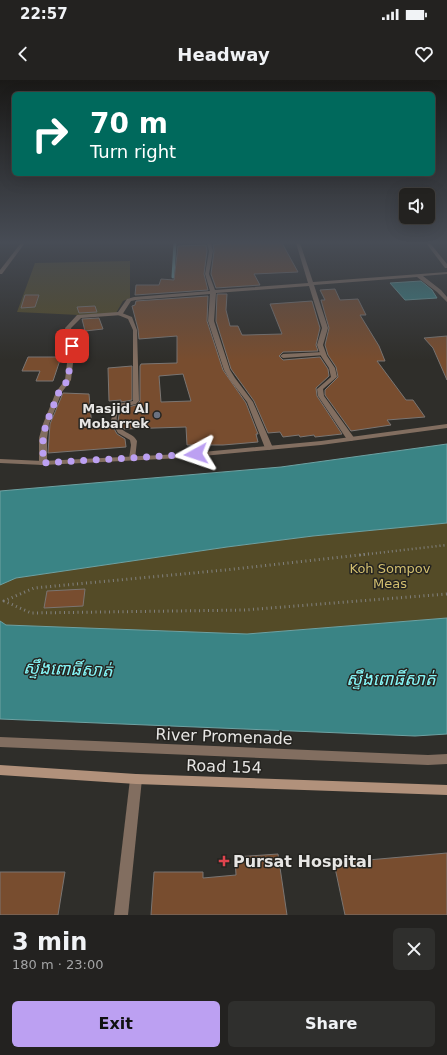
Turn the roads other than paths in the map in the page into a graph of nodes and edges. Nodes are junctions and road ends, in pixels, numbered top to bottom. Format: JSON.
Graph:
{"nodes":[{"id":1,"x":210,"y":282,"type":"edge"},
{"id":2,"x":311,"y":282,"type":"edge"},
{"id":3,"x":348,"y":282,"type":"edge"},
{"id":4,"x":427,"y":282,"type":"edge"},
{"id":5,"x":312,"y":285,"type":"junction"},
{"id":6,"x":213,"y":292,"type":"junction"},
{"id":7,"x":447,"y":300,"type":"edge"},
{"id":8,"x":120,"y":314,"type":"junction"},
{"id":9,"x":323,"y":354,"type":"junction"},
{"id":10,"x":283,"y":356,"type":"dead end"},
{"id":11,"x":447,"y":426,"type":"edge"},
{"id":12,"x":351,"y":439,"type":"junction"},
{"id":13,"x":269,"y":448,"type":"junction"},
{"id":14,"x":132,"y":459,"type":"junction"},
{"id":15,"x":0,"y":461,"type":"edge"},
{"id":16,"x":43,"y":463,"type":"junction"},
{"id":17,"x":0,"y":742,"type":"edge"},
{"id":18,"x":447,"y":758,"type":"edge"},
{"id":19,"x":0,"y":770,"type":"edge"},
{"id":20,"x":136,"y":779,"type":"junction"},
{"id":21,"x":447,"y":790,"type":"edge"},
{"id":22,"x":121,"y":915,"type":"edge"}],
"edges":[{"from":1,"to":6,"type":"street"},
{"from":2,"to":5,"type":"street"},
{"from":3,"to":5,"type":"street"},
{"from":4,"to":7,"type":"street"},
{"from":5,"to":6,"type":"street"},
{"from":5,"to":9,"type":"street"},
{"from":6,"to":8,"type":"street"},
{"from":6,"to":13,"type":"street"},
{"from":8,"to":14,"type":"lane"},
{"from":8,"to":16,"type":"street"},
{"from":9,"to":10,"type":"lane"},
{"from":9,"to":12,"type":"street"},
{"from":11,"to":12,"type":"street"},
{"from":12,"to":13,"type":"street"},
{"from":13,"to":14,"type":"street"},
{"from":14,"to":16,"type":"street"},
{"from":15,"to":16,"type":"street"},
{"from":17,"to":18,"type":"street","name":"River Promenade"},
{"from":19,"to":20,"type":"main road","name":"Road 154"},
{"from":20,"to":21,"type":"main road","name":"Road 154"},
{"from":20,"to":22,"type":"street"}]}
